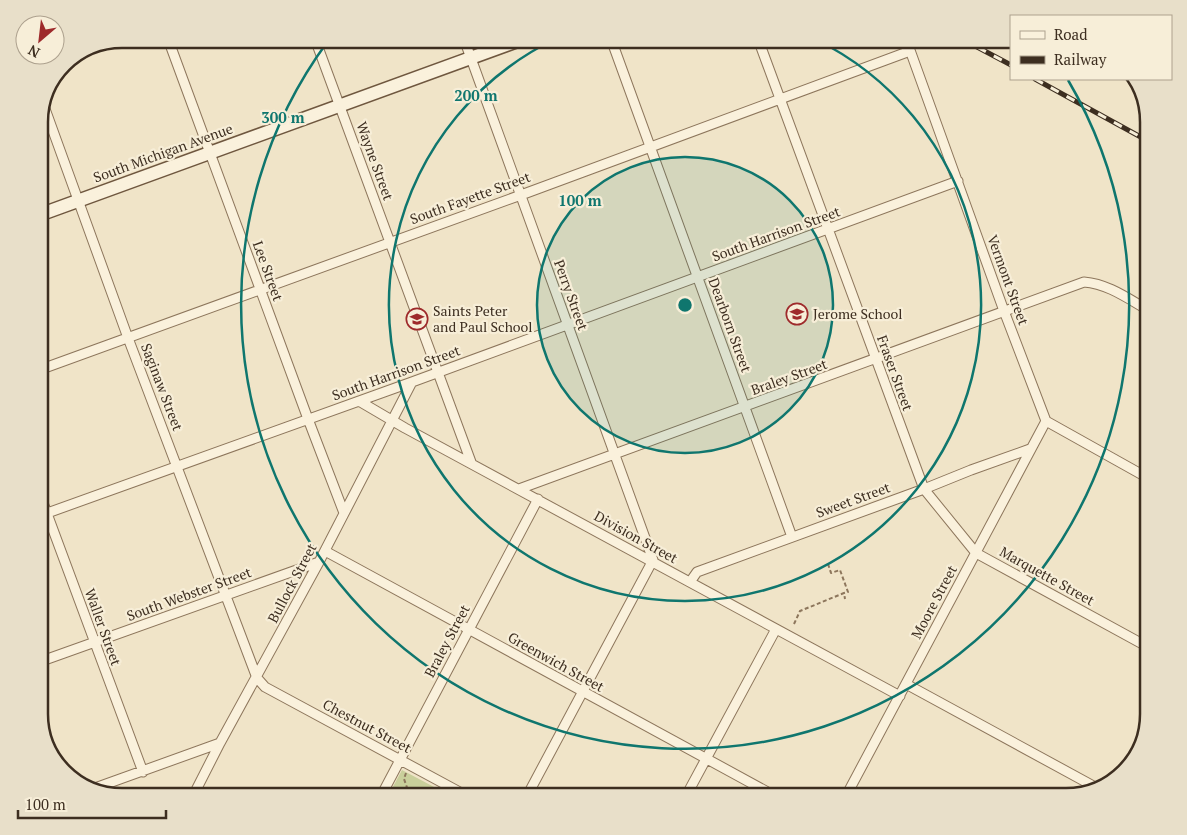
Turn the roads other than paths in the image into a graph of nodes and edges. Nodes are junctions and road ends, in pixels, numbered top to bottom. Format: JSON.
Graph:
{"nodes":[{"id":1,"x":171,"y":48,"type":"edge"},
{"id":2,"x":318,"y":48,"type":"edge"},
{"id":3,"x":468,"y":48,"type":"edge"},
{"id":4,"x":499,"y":48,"type":"edge"},
{"id":5,"x":614,"y":48,"type":"edge"},
{"id":6,"x":761,"y":48,"type":"edge"},
{"id":7,"x":909,"y":48,"type":"edge"},
{"id":8,"x":910,"y":51,"type":"junction"},
{"id":9,"x":472,"y":58,"type":"junction"},
{"id":10,"x":780,"y":100,"type":"junction"},
{"id":11,"x":340,"y":106,"type":"junction"},
{"id":12,"x":48,"y":117,"type":"edge"},
{"id":13,"x":650,"y":147,"type":"junction"},
{"id":14,"x":210,"y":152,"type":"junction"},
{"id":15,"x":958,"y":181,"type":"junction"},
{"id":16,"x":521,"y":195,"type":"junction"},
{"id":17,"x":78,"y":201,"type":"junction"},
{"id":18,"x":48,"y":212,"type":"edge"},
{"id":19,"x":827,"y":230,"type":"junction"},
{"id":20,"x":390,"y":242,"type":"junction"},
{"id":21,"x":698,"y":277,"type":"junction"},
{"id":22,"x":260,"y":289,"type":"junction"},
{"id":23,"x":1140,"y":305,"type":"edge"},
{"id":24,"x":1004,"y":311,"type":"junction"},
{"id":25,"x":567,"y":325,"type":"junction"},
{"id":26,"x":128,"y":338,"type":"junction"},
{"id":27,"x":876,"y":360,"type":"junction"},
{"id":28,"x":48,"y":367,"type":"edge"},
{"id":29,"x":438,"y":372,"type":"junction"},
{"id":30,"x":412,"y":382,"type":"junction"},
{"id":31,"x":358,"y":401,"type":"junction"},
{"id":32,"x":745,"y":407,"type":"junction"},
{"id":33,"x":308,"y":420,"type":"junction"},
{"id":34,"x":394,"y":420,"type":"junction"},
{"id":35,"x":1046,"y":421,"type":"junction"},
{"id":36,"x":1030,"y":449,"type":"junction"},
{"id":37,"x":615,"y":454,"type":"junction"},
{"id":38,"x":471,"y":462,"type":"junction"},
{"id":39,"x":177,"y":467,"type":"junction"},
{"id":40,"x":1140,"y":474,"type":"edge"},
{"id":41,"x":519,"y":489,"type":"junction"},
{"id":42,"x":924,"y":489,"type":"junction"},
{"id":43,"x":538,"y":500,"type":"junction"},
{"id":44,"x":48,"y":513,"type":"edge"},
{"id":45,"x":344,"y":513,"type":"junction"},
{"id":46,"x":945,"y":514,"type":"joint"},
{"id":47,"x":48,"y":528,"type":"edge"},
{"id":48,"x":792,"y":537,"type":"junction"},
{"id":49,"x":325,"y":551,"type":"junction"},
{"id":50,"x":976,"y":553,"type":"junction"},
{"id":51,"x":653,"y":560,"type":"junction"},
{"id":52,"x":320,"y":562,"type":"junction"},
{"id":53,"x":690,"y":582,"type":"junction"},
{"id":54,"x":226,"y":596,"type":"junction"},
{"id":55,"x":468,"y":630,"type":"junction"},
{"id":56,"x":776,"y":630,"type":"junction"},
{"id":57,"x":94,"y":643,"type":"junction"},
{"id":58,"x":1140,"y":643,"type":"edge"},
{"id":59,"x":48,"y":659,"type":"edge"},
{"id":60,"x":257,"y":678,"type":"junction"},
{"id":61,"x":906,"y":684,"type":"junction"},
{"id":62,"x":583,"y":693,"type":"junction"},
{"id":63,"x":900,"y":696,"type":"junction"},
{"id":64,"x":220,"y":743,"type":"junction"},
{"id":65,"x":706,"y":759,"type":"junction"},
{"id":66,"x":400,"y":760,"type":"junction"},
{"id":67,"x":143,"y":772,"type":"junction"},
{"id":68,"x":1089,"y":784,"type":"edge"},
{"id":69,"x":103,"y":785,"type":"edge"},
{"id":70,"x":197,"y":788,"type":"edge"},
{"id":71,"x":384,"y":788,"type":"edge"},
{"id":72,"x":452,"y":788,"type":"edge"},
{"id":73,"x":531,"y":788,"type":"edge"},
{"id":74,"x":690,"y":788,"type":"edge"},
{"id":75,"x":761,"y":788,"type":"edge"},
{"id":76,"x":850,"y":788,"type":"edge"}],
"edges":[{"from":1,"to":14,"type":"street","name":"Lee Street"},
{"from":2,"to":11,"type":"street","name":"Wayne Street"},
{"from":3,"to":9,"type":"street","name":"Perry Street"},
{"from":4,"to":9,"type":"street","name":"South Michigan Avenue"},
{"from":5,"to":13,"type":"street","name":"Dearborn Street"},
{"from":6,"to":10,"type":"street","name":"Fraser Street"},
{"from":7,"to":8,"type":"street","name":"Vermont Street"},
{"from":8,"to":10,"type":"street","name":"South Fayette Street"},
{"from":8,"to":15,"type":"street","name":"Vermont Street"},
{"from":9,"to":11,"type":"street","name":"South Michigan Avenue"},
{"from":9,"to":16,"type":"street","name":"Perry Street"},
{"from":10,"to":13,"type":"street","name":"South Fayette Street"},
{"from":10,"to":19,"type":"street","name":"Fraser Street"},
{"from":11,"to":14,"type":"street","name":"South Michigan Avenue"},
{"from":11,"to":20,"type":"street","name":"Wayne Street"},
{"from":12,"to":17,"type":"street","name":"Saginaw Street"},
{"from":13,"to":16,"type":"street","name":"South Fayette Street"},
{"from":13,"to":21,"type":"street","name":"Dearborn Street"},
{"from":14,"to":17,"type":"street","name":"South Michigan Avenue"},
{"from":14,"to":22,"type":"street","name":"Lee Street"},
{"from":15,"to":19,"type":"street","name":"South Harrison Street"},
{"from":15,"to":24,"type":"street","name":"Vermont Street"},
{"from":16,"to":20,"type":"street","name":"South Fayette Street"},
{"from":16,"to":25,"type":"street","name":"Perry Street"},
{"from":17,"to":18,"type":"street","name":"South Michigan Avenue"},
{"from":17,"to":26,"type":"street","name":"Saginaw Street"},
{"from":19,"to":21,"type":"street","name":"South Harrison Street"},
{"from":19,"to":27,"type":"street","name":"Fraser Street"},
{"from":20,"to":22,"type":"street","name":"South Fayette Street"},
{"from":20,"to":29,"type":"street","name":"Wayne Street"},
{"from":21,"to":25,"type":"street","name":"South Harrison Street"},
{"from":21,"to":32,"type":"street","name":"Dearborn Street"},
{"from":22,"to":26,"type":"street","name":"South Fayette Street"},
{"from":22,"to":33,"type":"street","name":"Lee Street"},
{"from":23,"to":24,"type":"street","name":"Braley Street"},
{"from":24,"to":27,"type":"street","name":"Braley Street"},
{"from":24,"to":35,"type":"street","name":"Vermont Street"},
{"from":25,"to":29,"type":"street","name":"South Harrison Street"},
{"from":25,"to":37,"type":"street","name":"Perry Street"},
{"from":26,"to":28,"type":"street","name":"South Fayette Street"},
{"from":26,"to":39,"type":"street","name":"Saginaw Street"},
{"from":27,"to":32,"type":"street","name":"Braley Street"},
{"from":27,"to":42,"type":"street","name":"Fraser Street"},
{"from":29,"to":30,"type":"street","name":"South Harrison Street"},
{"from":29,"to":38,"type":"street","name":"Wayne Street"},
{"from":30,"to":31,"type":"street","name":"South Harrison Street"},
{"from":30,"to":34,"type":"street","name":"Bullock Street"},
{"from":31,"to":33,"type":"street","name":"South Harrison Street"},
{"from":31,"to":34,"type":"street","name":"Division Street"},
{"from":32,"to":37,"type":"street","name":"Braley Street"},
{"from":32,"to":48,"type":"street","name":"Dearborn Street"},
{"from":33,"to":39,"type":"street","name":"South Harrison Street"},
{"from":33,"to":45,"type":"street","name":"Lee Street"},
{"from":34,"to":38,"type":"street","name":"Division Street"},
{"from":34,"to":45,"type":"street","name":"Bullock Street"},
{"from":35,"to":36,"type":"street","name":"Moore Street"},
{"from":35,"to":40,"type":"street"},
{"from":36,"to":42,"type":"street","name":"Sweet Street"},
{"from":36,"to":50,"type":"street","name":"Moore Street"},
{"from":37,"to":41,"type":"street","name":"Braley Street"},
{"from":37,"to":51,"type":"street","name":"Perry Street"},
{"from":38,"to":41,"type":"street","name":"Division Street"},
{"from":39,"to":44,"type":"street","name":"South Harrison Street"},
{"from":39,"to":54,"type":"street","name":"Saginaw Street"},
{"from":41,"to":43,"type":"street","name":"Division Street"},
{"from":42,"to":46,"type":"street","name":"Fraser Street"},
{"from":42,"to":48,"type":"street","name":"Sweet Street"},
{"from":43,"to":51,"type":"street","name":"Division Street"},
{"from":43,"to":55,"type":"street","name":"Braley Street"},
{"from":45,"to":49,"type":"street","name":"Bullock Street"},
{"from":46,"to":50,"type":"street","name":"Marquette Street"},
{"from":47,"to":57,"type":"street","name":"Waller Street"},
{"from":48,"to":53,"type":"street","name":"Sweet Street"},
{"from":49,"to":52,"type":"street","name":"Bullock Street"},
{"from":49,"to":55,"type":"street","name":"Greenwich Street"},
{"from":50,"to":58,"type":"street","name":"Marquette Street"},
{"from":50,"to":61,"type":"street","name":"Moore Street"},
{"from":51,"to":53,"type":"street","name":"Division Street"},
{"from":51,"to":62,"type":"street"},
{"from":52,"to":54,"type":"street","name":"South Webster Street"},
{"from":52,"to":60,"type":"street","name":"Bullock Street"},
{"from":53,"to":56,"type":"street","name":"Division Street"},
{"from":54,"to":57,"type":"street","name":"South Webster Street"},
{"from":54,"to":60,"type":"street","name":"Saginaw Street"},
{"from":55,"to":62,"type":"street","name":"Greenwich Street"},
{"from":55,"to":66,"type":"street","name":"Braley Street"},
{"from":56,"to":63,"type":"street","name":"Division Street"},
{"from":56,"to":65,"type":"street"},
{"from":57,"to":59,"type":"street","name":"South Webster Street"},
{"from":57,"to":67,"type":"street","name":"Waller Street"},
{"from":60,"to":64,"type":"street","name":"Bullock Street"},
{"from":60,"to":66,"type":"street","name":"Chestnut Street"},
{"from":61,"to":63,"type":"street","name":"Moore Street"},
{"from":61,"to":68,"type":"street"},
{"from":62,"to":65,"type":"street","name":"Greenwich Street"},
{"from":62,"to":73,"type":"street"},
{"from":63,"to":76,"type":"street","name":"Moore Street"},
{"from":64,"to":67,"type":"street"},
{"from":64,"to":70,"type":"street","name":"Bullock Street"},
{"from":65,"to":74,"type":"street"},
{"from":65,"to":75,"type":"street","name":"Greenwich Street"},
{"from":66,"to":71,"type":"street","name":"Braley Street"},
{"from":66,"to":72,"type":"street","name":"Chestnut Street"},
{"from":67,"to":69,"type":"street"}]}
